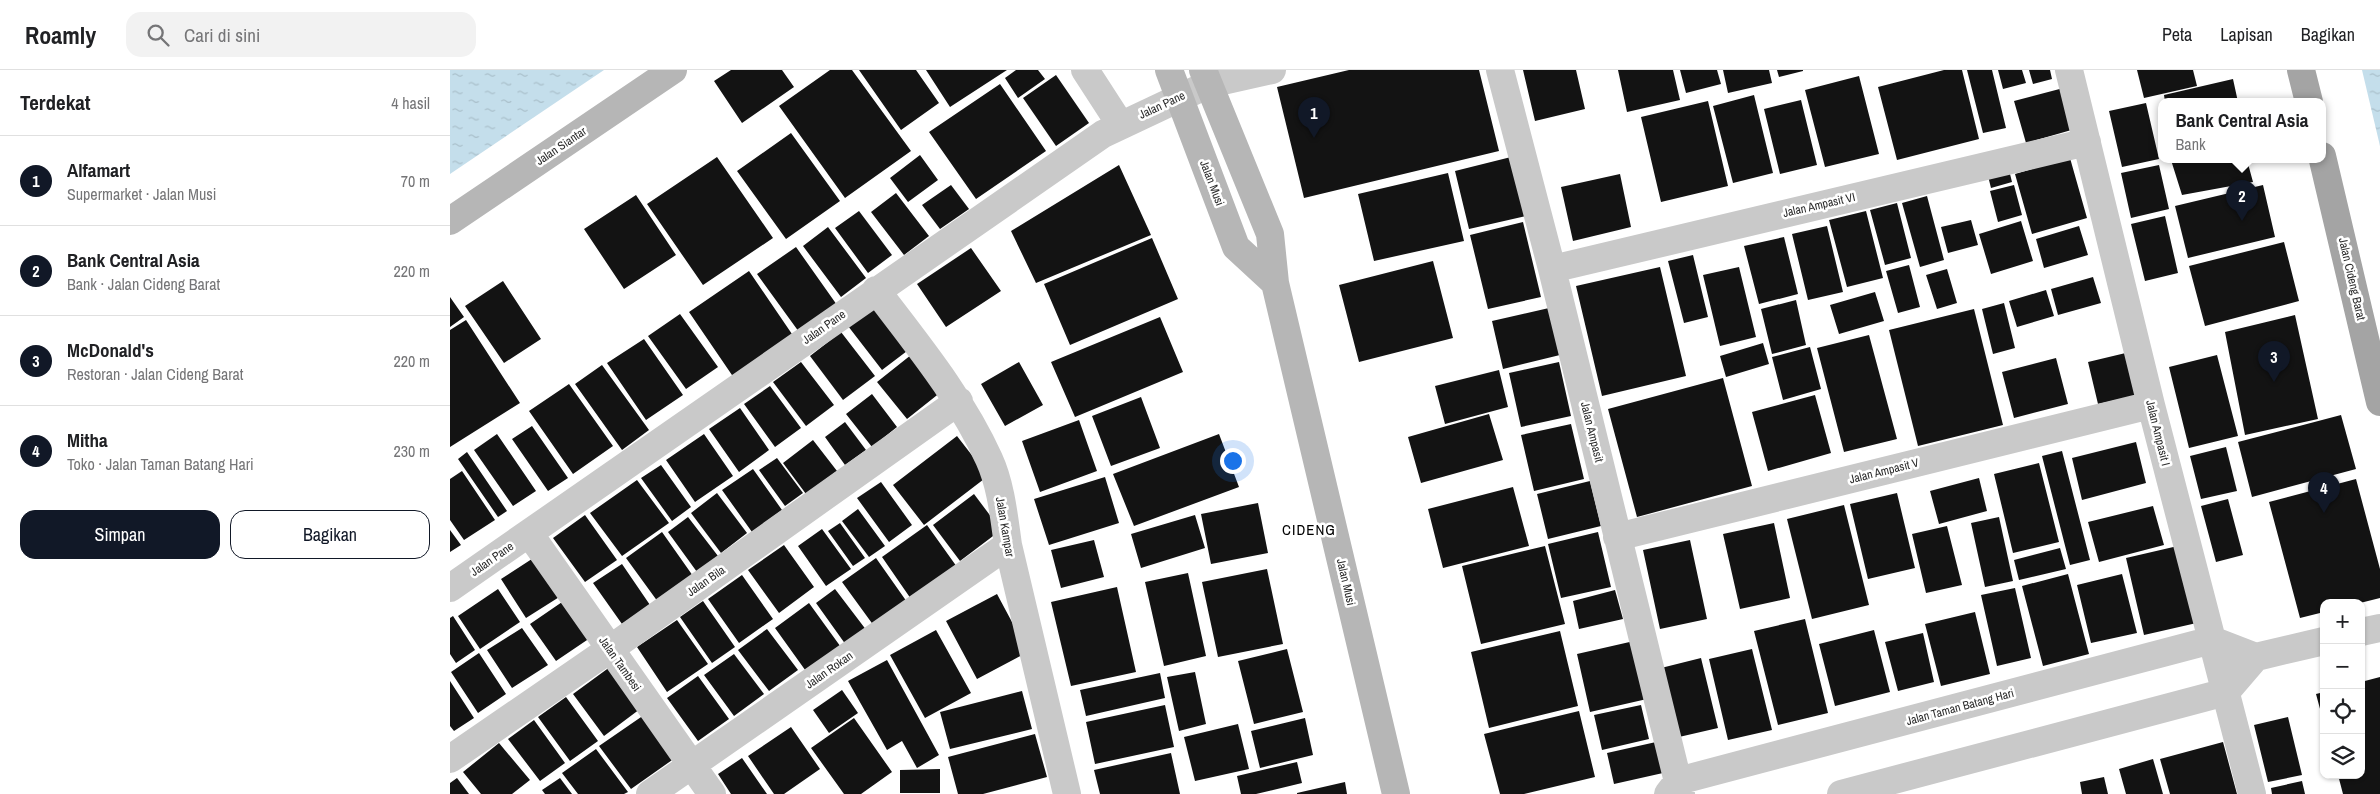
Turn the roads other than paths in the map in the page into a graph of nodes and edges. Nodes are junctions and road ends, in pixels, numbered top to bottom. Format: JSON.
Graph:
{"nodes":[{"id":1,"x":673,"y":70,"type":"edge"},
{"id":2,"x":1085,"y":70,"type":"edge"},
{"id":3,"x":1169,"y":70,"type":"edge"},
{"id":4,"x":1272,"y":70,"type":"edge"},
{"id":5,"x":1500,"y":70,"type":"edge"},
{"id":6,"x":2070,"y":70,"type":"edge"},
{"id":7,"x":2301,"y":70,"type":"edge"},
{"id":8,"x":1206,"y":77,"type":"edge"},
{"id":9,"x":1180,"y":96,"type":"junction"},
{"id":10,"x":2308,"y":98,"type":"edge"},
{"id":11,"x":1120,"y":124,"type":"junction"},
{"id":12,"x":2087,"y":142,"type":"junction"},
{"id":13,"x":2324,"y":163,"type":"edge"},
{"id":14,"x":450,"y":221,"type":"edge"},
{"id":15,"x":1552,"y":269,"type":"junction"},
{"id":16,"x":1275,"y":283,"type":"junction"},
{"id":17,"x":876,"y":290,"type":"junction"},
{"id":18,"x":2355,"y":291,"type":"junction"},
{"id":19,"x":2380,"y":317,"type":"edge"},
{"id":20,"x":959,"y":401,"type":"junction"},
{"id":21,"x":2380,"y":402,"type":"edge"},
{"id":22,"x":2151,"y":405,"type":"junction"},
{"id":23,"x":529,"y":533,"type":"junction"},
{"id":24,"x":1617,"y":537,"type":"junction"},
{"id":25,"x":1008,"y":545,"type":"junction"},
{"id":26,"x":450,"y":588,"type":"edge"},
{"id":27,"x":2380,"y":628,"type":"edge"},
{"id":28,"x":2365,"y":631,"type":"edge"},
{"id":29,"x":2212,"y":640,"type":"junction"},
{"id":30,"x":2320,"y":642,"type":"edge"},
{"id":31,"x":610,"y":649,"type":"junction"},
{"id":32,"x":2256,"y":657,"type":"junction"},
{"id":33,"x":2226,"y":692,"type":"junction"},
{"id":34,"x":450,"y":759,"type":"edge"},
{"id":35,"x":692,"y":765,"type":"junction"},
{"id":36,"x":1676,"y":790,"type":"edge"},
{"id":37,"x":650,"y":794,"type":"edge"},
{"id":38,"x":712,"y":794,"type":"edge"},
{"id":39,"x":1067,"y":794,"type":"edge"},
{"id":40,"x":1396,"y":794,"type":"edge"},
{"id":41,"x":1841,"y":794,"type":"edge"},
{"id":42,"x":2252,"y":794,"type":"edge"}],
"edges":[{"from":1,"to":14,"type":"street","name":"Jalan Siantar"},
{"from":2,"to":11,"type":"street"},
{"from":3,"to":9,"type":"street","name":"Jalan Musi"},
{"from":4,"to":8,"type":"street","name":"Jalan Pane"},
{"from":5,"to":15,"type":"street","name":"Jalan Ampasit"},
{"from":6,"to":12,"type":"street","name":"Jalan Ampasit I"},
{"from":7,"to":10,"type":"main road"},
{"from":8,"to":9,"type":"street","name":"Jalan Pane"},
{"from":8,"to":16,"type":"street","name":"Jalan Musi"},
{"from":9,"to":11,"type":"street","name":"Jalan Pane"},
{"from":9,"to":16,"type":"street","name":"Jalan Musi"},
{"from":11,"to":17,"type":"street","name":"Jalan Pane"},
{"from":12,"to":15,"type":"street","name":"Jalan Ampasit VI"},
{"from":12,"to":22,"type":"street","name":"Jalan Ampasit I"},
{"from":13,"to":18,"type":"main road","name":"Jalan Cideng Barat"},
{"from":15,"to":24,"type":"street","name":"Jalan Ampasit"},
{"from":16,"to":40,"type":"street","name":"Jalan Musi"},
{"from":17,"to":20,"type":"street","name":"Jalan Kampar"},
{"from":17,"to":23,"type":"street","name":"Jalan Pane"},
{"from":18,"to":19,"type":"main road"},
{"from":18,"to":21,"type":"main road","name":"Jalan Cideng Barat"},
{"from":20,"to":25,"type":"street","name":"Jalan Kampar"},
{"from":20,"to":31,"type":"street","name":"Jalan Bila"},
{"from":22,"to":24,"type":"street","name":"Jalan Ampasit V"},
{"from":22,"to":29,"type":"street","name":"Jalan Ampasit I"},
{"from":23,"to":26,"type":"street","name":"Jalan Pane"},
{"from":23,"to":31,"type":"street","name":"Jalan Tambesi"},
{"from":24,"to":36,"type":"street","name":"Jalan Ampasit"},
{"from":25,"to":35,"type":"street","name":"Jalan Rokan"},
{"from":25,"to":39,"type":"street","name":"Jalan Kampar"},
{"from":27,"to":28,"type":"street"},
{"from":29,"to":32,"type":"street"},
{"from":29,"to":33,"type":"street","name":"Jalan Ampasit I"},
{"from":29,"to":36,"type":"street","name":"Jalan Taman Batang Hari"},
{"from":30,"to":32,"type":"street"},
{"from":31,"to":34,"type":"street","name":"Jalan Bila"},
{"from":31,"to":35,"type":"street","name":"Jalan Tambesi"},
{"from":32,"to":33,"type":"street"},
{"from":33,"to":41,"type":"street"},
{"from":33,"to":42,"type":"street","name":"Jalan Ampasit I"},
{"from":35,"to":37,"type":"street","name":"Jalan Rokan"},
{"from":35,"to":38,"type":"street","name":"Jalan Tambesi"}]}
